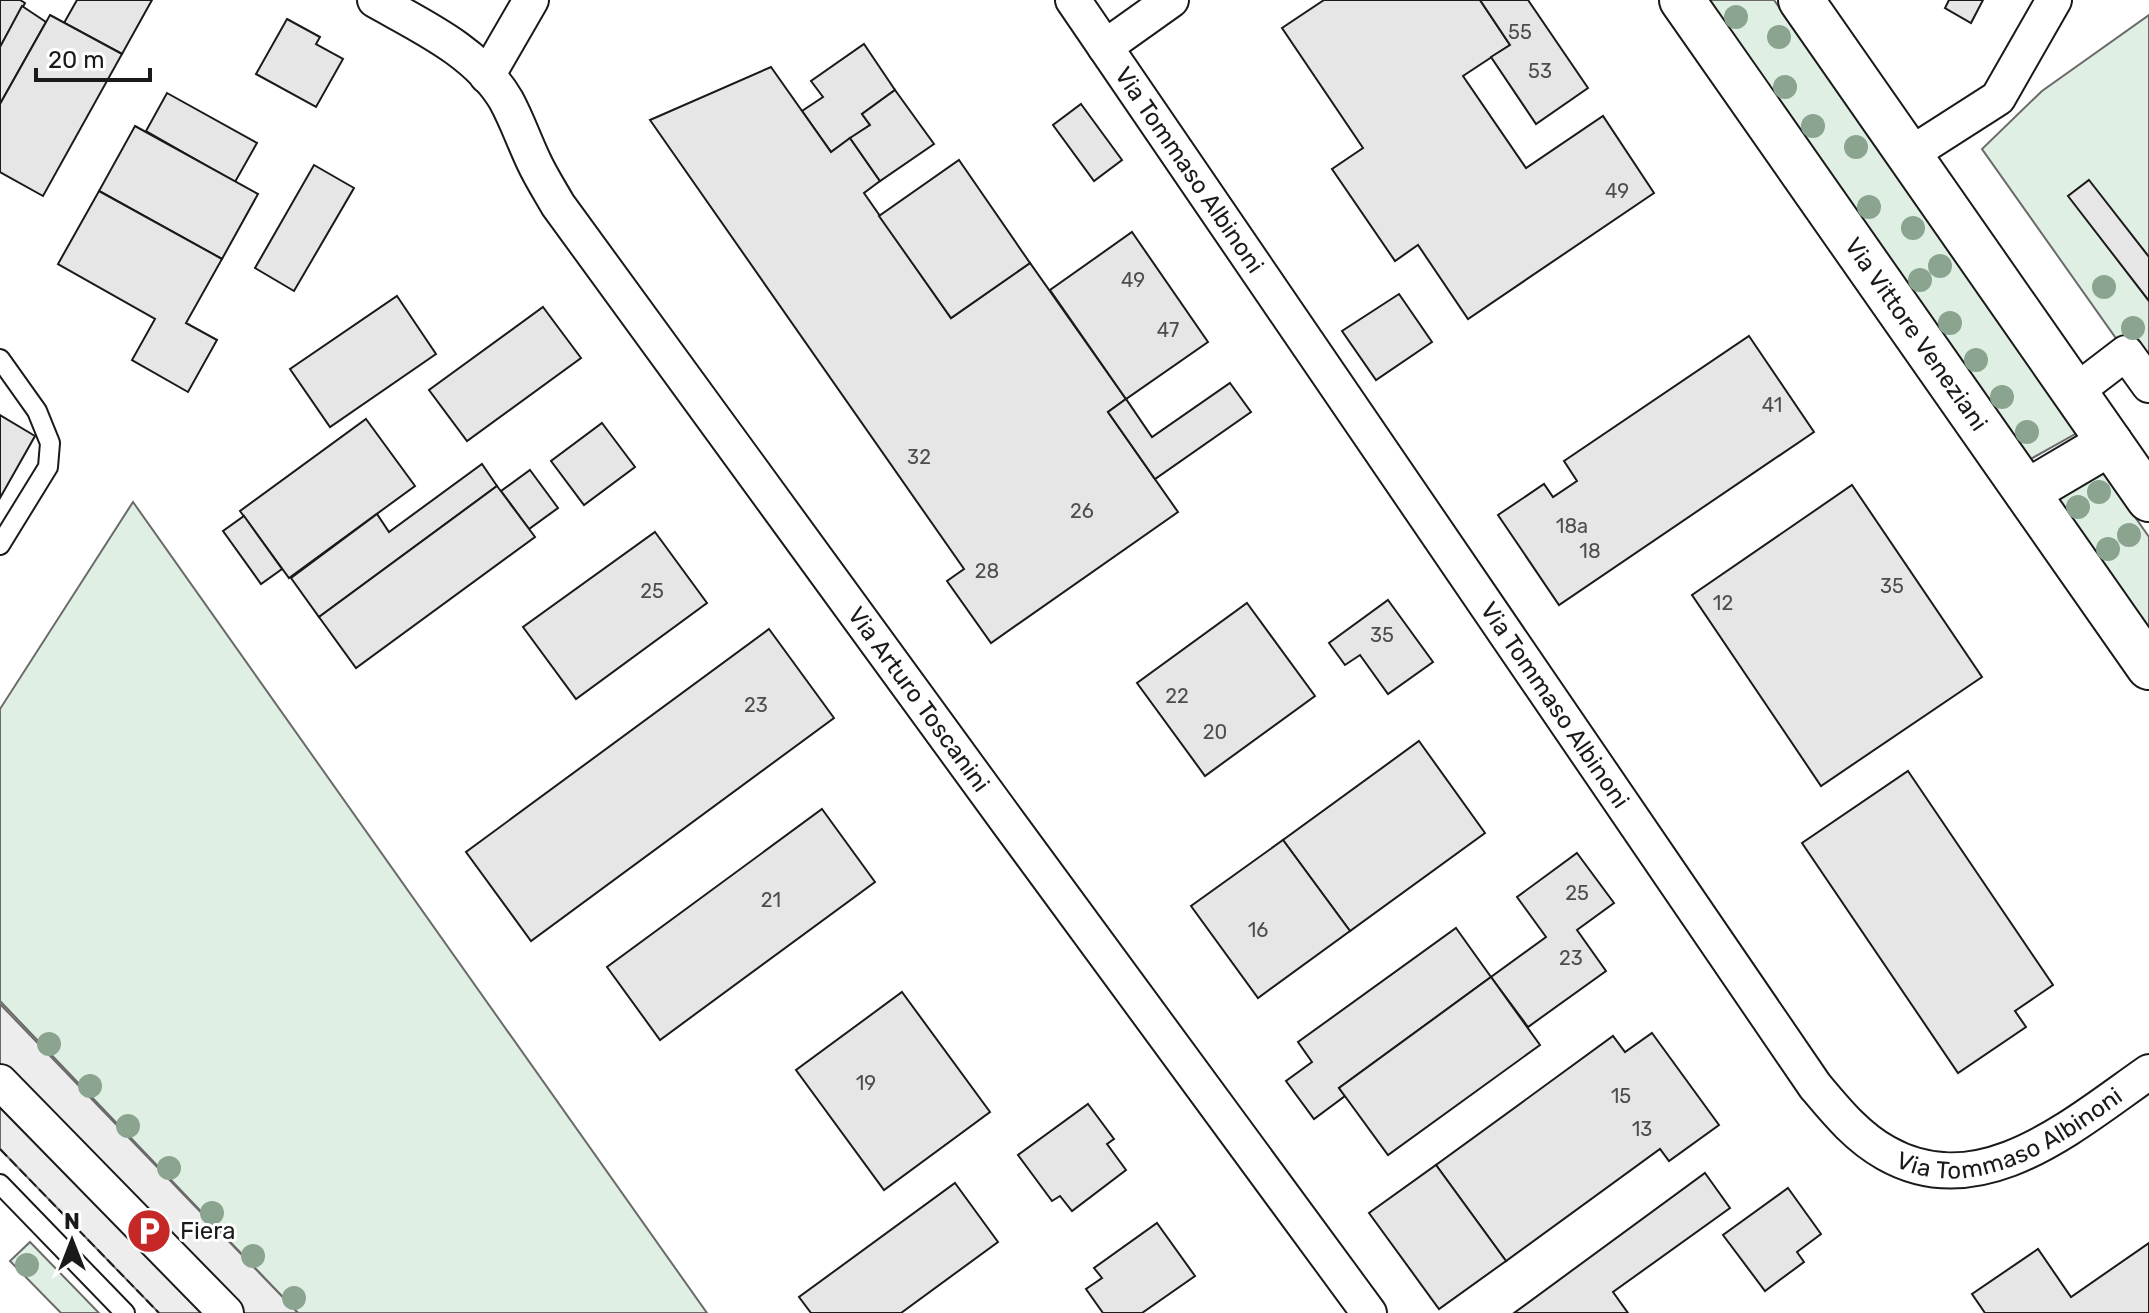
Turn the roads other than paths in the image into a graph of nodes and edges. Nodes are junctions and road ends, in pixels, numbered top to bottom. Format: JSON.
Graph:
{"nodes":[{"id":1,"x":375,"y":0,"type":"edge"},
{"id":2,"x":531,"y":0,"type":"edge"},
{"id":3,"x":1073,"y":0,"type":"edge"},
{"id":4,"x":1171,"y":0,"type":"edge"},
{"id":5,"x":1682,"y":0,"type":"edge"},
{"id":6,"x":1801,"y":0,"type":"edge"},
{"id":7,"x":2054,"y":0,"type":"edge"},
{"id":8,"x":1105,"y":47,"type":"junction"},
{"id":9,"x":487,"y":76,"type":"junction"},
{"id":10,"x":1909,"y":155,"type":"junction"},
{"id":11,"x":0,"y":359,"type":"edge"},
{"id":12,"x":2149,"y":385,"type":"edge"},
{"id":13,"x":2075,"y":392,"type":"junction"},
{"id":14,"x":2110,"y":443,"type":"junction"},
{"id":15,"x":2027,"y":492,"type":"junction"},
{"id":16,"x":2149,"y":499,"type":"edge"},
{"id":17,"x":0,"y":545,"type":"edge"},
{"id":18,"x":2149,"y":667,"type":"edge"},
{"id":19,"x":2149,"y":1072,"type":"edge"},
{"id":20,"x":0,"y":1082,"type":"edge"},
{"id":21,"x":1,"y":1189,"type":"edge"},
{"id":22,"x":125,"y":1313,"type":"edge"},
{"id":23,"x":226,"y":1313,"type":"edge"},
{"id":24,"x":1369,"y":1313,"type":"edge"}],
"edges":[{"from":1,"to":9,"type":"street","name":"Via Arturo Toscanini"},
{"from":2,"to":9,"type":"street"},
{"from":3,"to":8,"type":"street","name":"Via Tommaso Albinoni"},
{"from":4,"to":8,"type":"street"},
{"from":5,"to":15,"type":"main road","name":"Via Vittore Veneziani"},
{"from":6,"to":10,"type":"main road"},
{"from":7,"to":10,"type":"street"},
{"from":8,"to":19,"type":"street","name":"Via Tommaso Albinoni"},
{"from":9,"to":24,"type":"street","name":"Via Arturo Toscanini"},
{"from":10,"to":13,"type":"main road"},
{"from":11,"to":17,"type":"lane"},
{"from":12,"to":13,"type":"street"},
{"from":13,"to":14,"type":"main road"},
{"from":14,"to":15,"type":"main road"},
{"from":14,"to":16,"type":"main road"},
{"from":15,"to":18,"type":"main road","name":"Via Vittore Veneziani"},
{"from":20,"to":23,"type":"street"},
{"from":21,"to":22,"type":"lane"}]}
